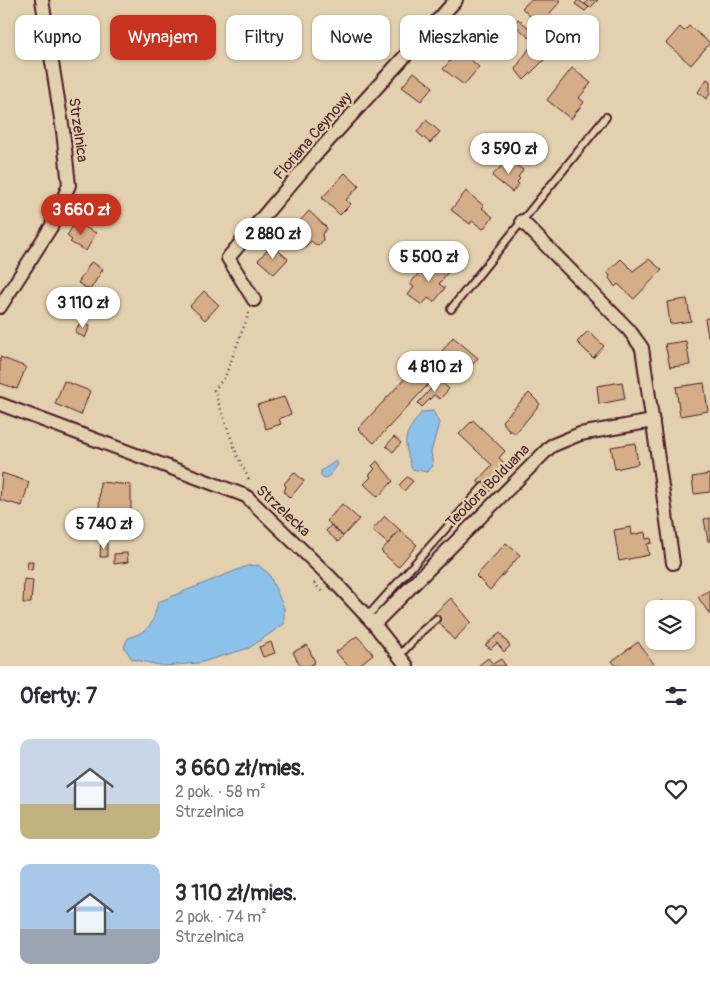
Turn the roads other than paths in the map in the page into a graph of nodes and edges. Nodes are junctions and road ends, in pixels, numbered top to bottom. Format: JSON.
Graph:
{"nodes":[{"id":1,"x":42,"y":0,"type":"edge"},
{"id":2,"x":456,"y":0,"type":"edge"},
{"id":3,"x":606,"y":117,"type":"dead end"},
{"id":4,"x":522,"y":221,"type":"junction"},
{"id":5,"x":254,"y":300,"type":"road end"},
{"id":6,"x":0,"y":307,"type":"edge"},
{"id":7,"x":451,"y":309,"type":"dead end"},
{"id":8,"x":0,"y":404,"type":"edge"},
{"id":9,"x":653,"y":421,"type":"junction"},
{"id":10,"x":483,"y":487,"type":"dead end"},
{"id":11,"x":673,"y":563,"type":"dead end"},
{"id":12,"x":436,"y":619,"type":"dead end"},
{"id":13,"x":370,"y":620,"type":"junction"},
{"id":14,"x":403,"y":661,"type":"edge"}],
"edges":[{"from":1,"to":6,"type":"street","name":"Strzelnica"},
{"from":2,"to":5,"type":"street","name":"Floriana Ceynowy"},
{"from":3,"to":4,"type":"lane"},
{"from":4,"to":7,"type":"lane"},
{"from":4,"to":9,"type":"street"},
{"from":8,"to":13,"type":"street","name":"Strzelecka"},
{"from":9,"to":11,"type":"street"},
{"from":9,"to":13,"type":"street","name":"Teodora Bolduana"},
{"from":10,"to":13,"type":"lane"},
{"from":12,"to":14,"type":"lane"},
{"from":13,"to":14,"type":"street","name":"Strzelecka"}]}
